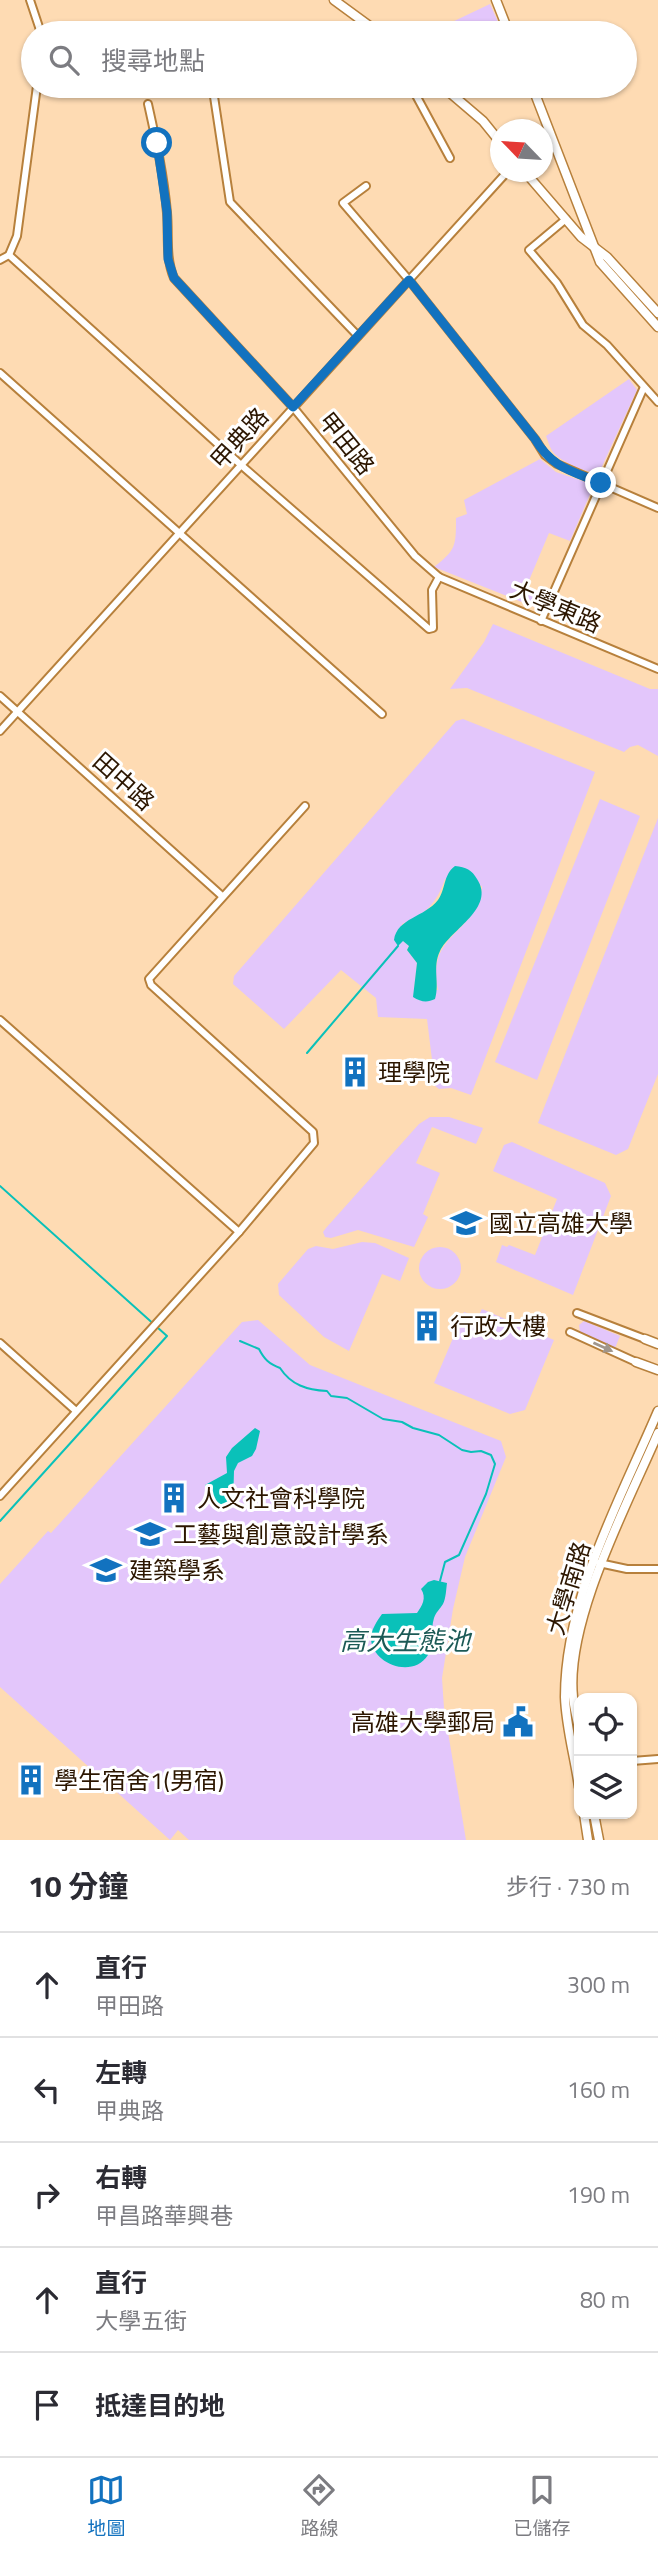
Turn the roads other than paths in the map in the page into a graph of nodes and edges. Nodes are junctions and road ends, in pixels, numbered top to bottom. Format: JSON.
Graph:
{"nodes":[{"id":1,"x":30,"y":0,"type":"edge"},
{"id":2,"x":334,"y":0,"type":"edge"},
{"id":3,"x":496,"y":0,"type":"edge"},
{"id":4,"x":37,"y":21,"type":"edge"},
{"id":5,"x":363,"y":21,"type":"edge"},
{"id":6,"x":504,"y":21,"type":"edge"},
{"id":7,"x":35,"y":98,"type":"edge"},
{"id":8,"x":215,"y":98,"type":"edge"},
{"id":9,"x":418,"y":98,"type":"edge"},
{"id":10,"x":456,"y":98,"type":"edge"},
{"id":11,"x":537,"y":98,"type":"edge"},
{"id":12,"x":148,"y":104,"type":"dead end"},
{"id":13,"x":490,"y":130,"type":"edge"},
{"id":14,"x":450,"y":158,"type":"dead end"},
{"id":15,"x":498,"y":182,"type":"edge"},
{"id":16,"x":534,"y":182,"type":"edge"},
{"id":17,"x":366,"y":186,"type":"dead end"},
{"id":18,"x":566,"y":219,"type":"junction"},
{"id":19,"x":593,"y":248,"type":"junction"},
{"id":20,"x":9,"y":255,"type":"junction"},
{"id":21,"x":0,"y":260,"type":"edge"},
{"id":22,"x":409,"y":280,"type":"junction"},
{"id":23,"x":658,"y":313,"type":"edge"},
{"id":24,"x":658,"y":327,"type":"edge"},
{"id":25,"x":358,"y":336,"type":"junction"},
{"id":26,"x":0,"y":373,"type":"edge"},
{"id":27,"x":644,"y":387,"type":"junction"},
{"id":28,"x":658,"y":402,"type":"edge"},
{"id":29,"x":293,"y":407,"type":"junction"},
{"id":30,"x":241,"y":465,"type":"junction"},
{"id":31,"x":601,"y":483,"type":"junction"},
{"id":32,"x":658,"y":508,"type":"edge"},
{"id":33,"x":179,"y":533,"type":"junction"},
{"id":34,"x":439,"y":578,"type":"junction"},
{"id":35,"x":541,"y":621,"type":"junction"},
{"id":36,"x":658,"y":669,"type":"edge"},
{"id":37,"x":0,"y":696,"type":"edge"},
{"id":38,"x":18,"y":711,"type":"junction"},
{"id":39,"x":382,"y":714,"type":"dead end"},
{"id":40,"x":0,"y":731,"type":"edge"},
{"id":41,"x":305,"y":806,"type":"dead end"},
{"id":42,"x":222,"y":896,"type":"junction"},
{"id":43,"x":0,"y":1020,"type":"edge"},
{"id":44,"x":239,"y":1232,"type":"junction"},
{"id":45,"x":577,"y":1313,"type":"dead end"},
{"id":46,"x":570,"y":1332,"type":"dead end"},
{"id":47,"x":645,"y":1339,"type":"joint"},
{"id":48,"x":0,"y":1343,"type":"edge"},
{"id":49,"x":658,"y":1344,"type":"edge"},
{"id":50,"x":636,"y":1362,"type":"joint"},
{"id":51,"x":657,"y":1371,"type":"edge"},
{"id":52,"x":76,"y":1411,"type":"junction"},
{"id":53,"x":658,"y":1411,"type":"edge"},
{"id":54,"x":658,"y":1433,"type":"edge"},
{"id":55,"x":0,"y":1496,"type":"edge"},
{"id":56,"x":598,"y":1563,"type":"junction"},
{"id":57,"x":658,"y":1569,"type":"edge"},
{"id":58,"x":574,"y":1701,"type":"edge"},
{"id":59,"x":576,"y":1756,"type":"edge"},
{"id":60,"x":658,"y":1759,"type":"edge"},
{"id":61,"x":637,"y":1761,"type":"edge"},
{"id":62,"x":585,"y":1819,"type":"edge"},
{"id":63,"x":595,"y":1819,"type":"edge"},
{"id":64,"x":588,"y":1840,"type":"edge"},
{"id":65,"x":599,"y":1840,"type":"edge"}],
"edges":[{"from":1,"to":4,"type":"street"},
{"from":2,"to":5,"type":"street"},
{"from":3,"to":6,"type":"street"},
{"from":7,"to":20,"type":"street"},
{"from":8,"to":25,"type":"street"},
{"from":9,"to":14,"type":"street"},
{"from":10,"to":13,"type":"street"},
{"from":11,"to":19,"type":"street"},
{"from":12,"to":29,"type":"street","name":"甲田路"},
{"from":15,"to":22,"type":"street","name":"甲典路"},
{"from":16,"to":18,"type":"street"},
{"from":17,"to":22,"type":"street"},
{"from":18,"to":19,"type":"street"},
{"from":18,"to":27,"type":"street"},
{"from":19,"to":23,"type":"street"},
{"from":19,"to":24,"type":"street"},
{"from":20,"to":21,"type":"street"},
{"from":20,"to":30,"type":"street"},
{"from":22,"to":25,"type":"street","name":"甲典路"},
{"from":22,"to":31,"type":"street"},
{"from":25,"to":29,"type":"street","name":"甲典路"},
{"from":26,"to":33,"type":"street"},
{"from":27,"to":28,"type":"street"},
{"from":27,"to":31,"type":"street"},
{"from":29,"to":30,"type":"street","name":"甲典路"},
{"from":29,"to":34,"type":"street","name":"甲田路"},
{"from":30,"to":33,"type":"street","name":"甲典路"},
{"from":30,"to":34,"type":"street"},
{"from":31,"to":32,"type":"street"},
{"from":31,"to":35,"type":"street"},
{"from":33,"to":38,"type":"street","name":"甲典路"},
{"from":33,"to":39,"type":"street"},
{"from":34,"to":35,"type":"street","name":"大學東路"},
{"from":35,"to":36,"type":"street","name":"大學東路"},
{"from":37,"to":38,"type":"street","name":"田中路"},
{"from":38,"to":40,"type":"street","name":"甲典路"},
{"from":38,"to":42,"type":"street","name":"田中路"},
{"from":41,"to":42,"type":"street"},
{"from":42,"to":44,"type":"street"},
{"from":43,"to":44,"type":"street"},
{"from":44,"to":52,"type":"street"},
{"from":45,"to":47,"type":"street"},
{"from":46,"to":50,"type":"street","one_way":true},
{"from":47,"to":49,"type":"street"},
{"from":48,"to":52,"type":"street"},
{"from":50,"to":51,"type":"street"},
{"from":52,"to":55,"type":"street"},
{"from":53,"to":56,"type":"street","name":"大學南路"},
{"from":54,"to":56,"type":"street","name":"大學南路"},
{"from":56,"to":57,"type":"street"},
{"from":56,"to":58,"type":"street","name":"大學南路"},
{"from":56,"to":59,"type":"street","name":"大學南路"},
{"from":60,"to":61,"type":"street"},
{"from":62,"to":64,"type":"street"},
{"from":63,"to":65,"type":"street"}]}
